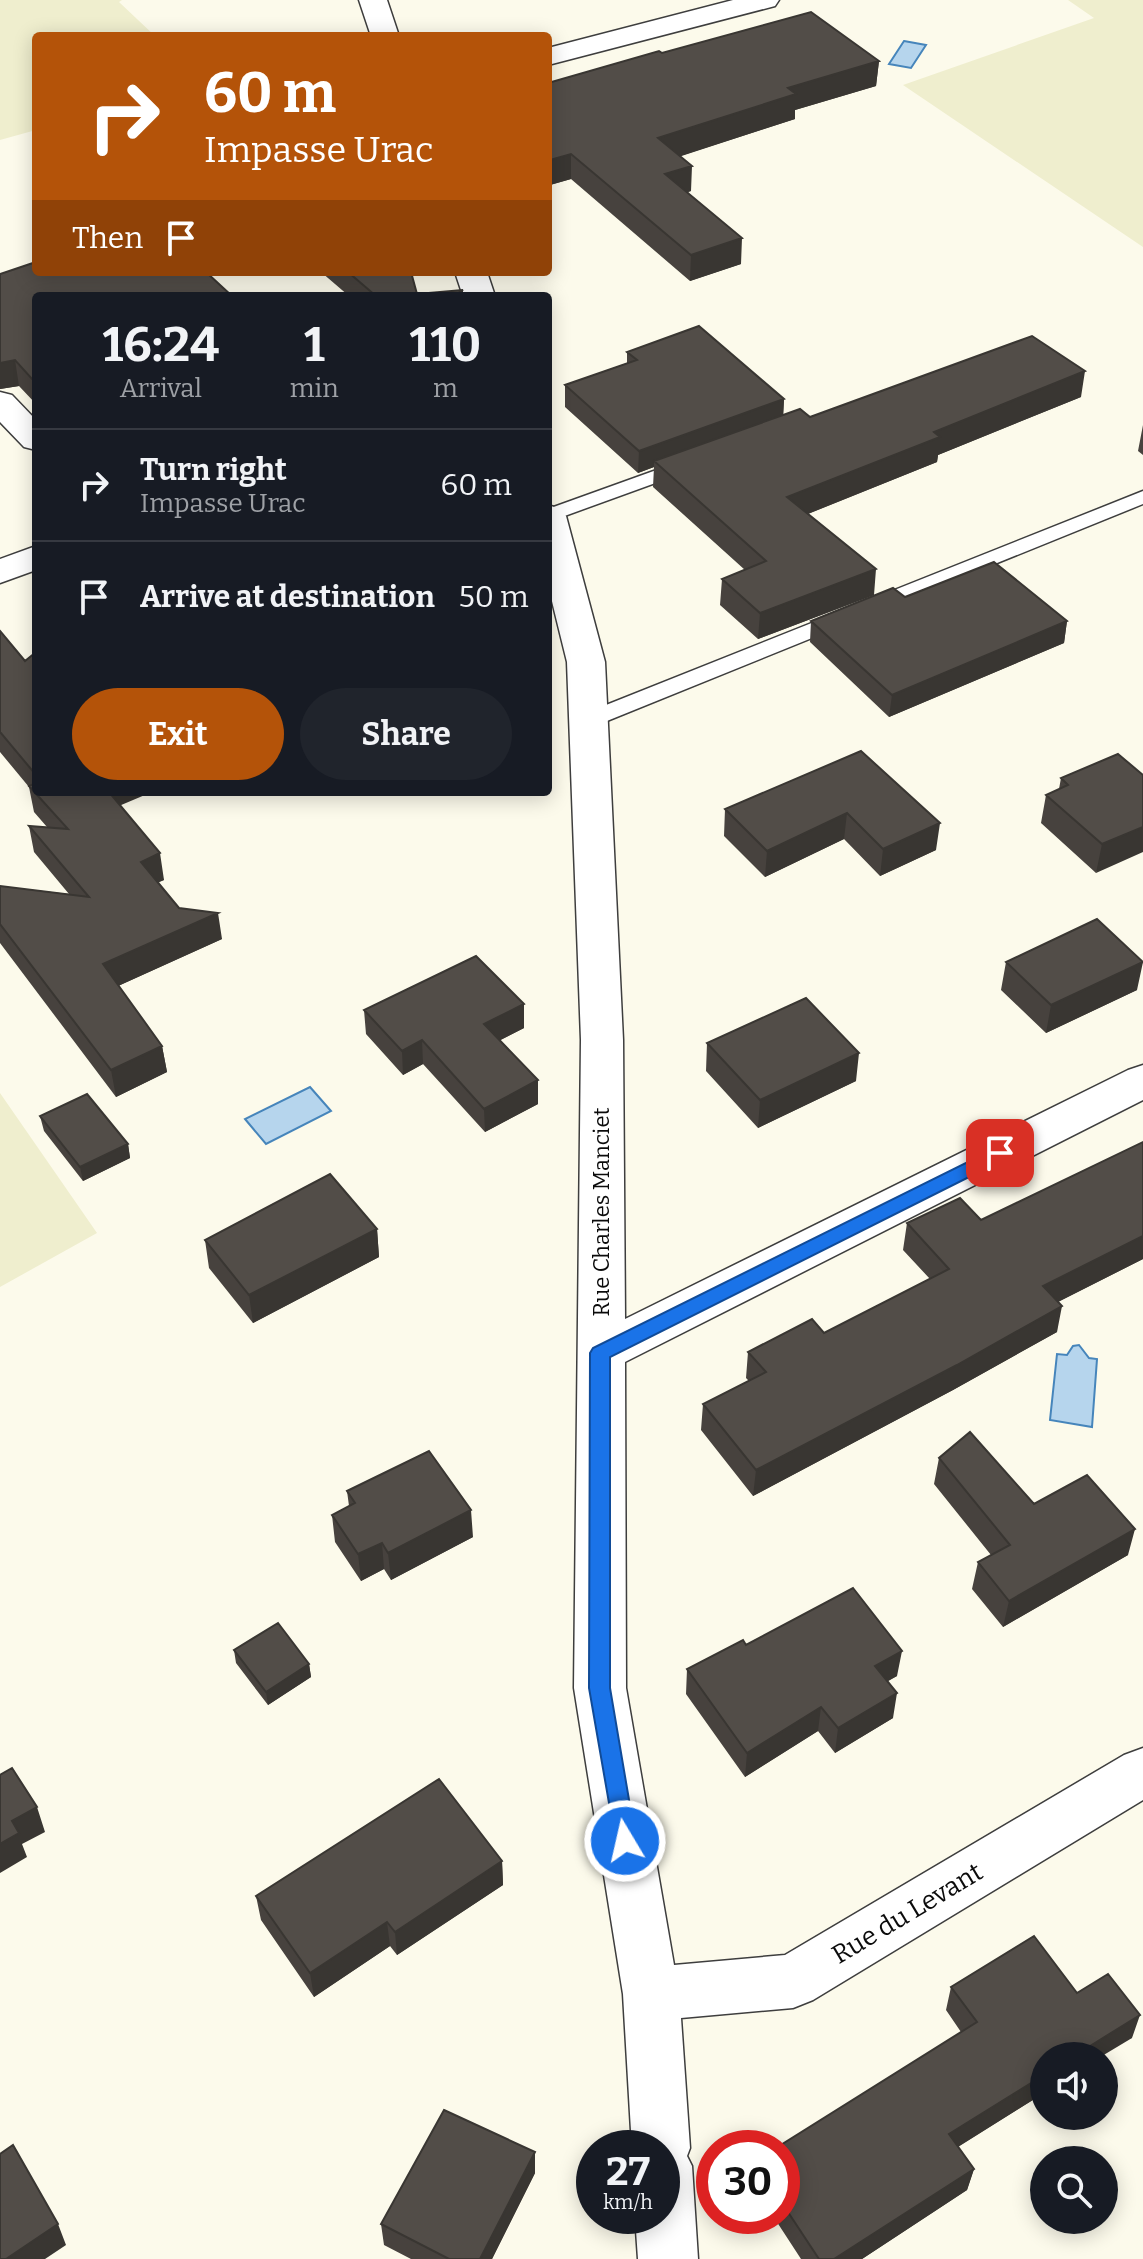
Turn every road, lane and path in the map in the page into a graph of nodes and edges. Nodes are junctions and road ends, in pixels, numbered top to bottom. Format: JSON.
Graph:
{"nodes":[{"id":1,"x":373,"y":0,"type":"edge"},
{"id":2,"x":765,"y":0,"type":"edge"},
{"id":3,"x":384,"y":32,"type":"edge"},
{"id":4,"x":552,"y":56,"type":"edge"},
{"id":5,"x":0,"y":402,"type":"edge"},
{"id":6,"x":32,"y":436,"type":"edge"},
{"id":7,"x":709,"y":457,"type":"edge"},
{"id":8,"x":1143,"y":497,"type":"edge"},
{"id":9,"x":552,"y":515,"type":"edge"},
{"id":10,"x":552,"y":531,"type":"edge"},
{"id":11,"x":32,"y":559,"type":"edge"},
{"id":12,"x":0,"y":572,"type":"edge"},
{"id":13,"x":589,"y":720,"type":"junction"},
{"id":14,"x":1143,"y":1081,"type":"edge"},
{"id":15,"x":600,"y":1353,"type":"junction"},
{"id":16,"x":1143,"y":1772,"type":"edge"},
{"id":17,"x":651,"y":1994,"type":"junction"},
{"id":18,"x":660,"y":2130,"type":"edge"},
{"id":19,"x":666,"y":2234,"type":"edge"},
{"id":20,"x":668,"y":2259,"type":"edge"}],
"edges":[{"from":1,"to":3,"type":"street"},
{"from":2,"to":4,"type":"street"},
{"from":5,"to":6,"type":"street"},
{"from":7,"to":9,"type":"lane"},
{"from":8,"to":13,"type":"lane"},
{"from":10,"to":13,"type":"street","name":"Rue Charles Manciet"},
{"from":11,"to":12,"type":"street"},
{"from":13,"to":15,"type":"street","name":"Rue Charles Manciet"},
{"from":14,"to":15,"type":"street"},
{"from":15,"to":17,"type":"street","name":"Rue Charles Manciet"},
{"from":16,"to":17,"type":"street","name":"Rue du Levant"},
{"from":17,"to":18,"type":"street","name":"Rue Charles Manciet"},
{"from":19,"to":20,"type":"street"}]}
